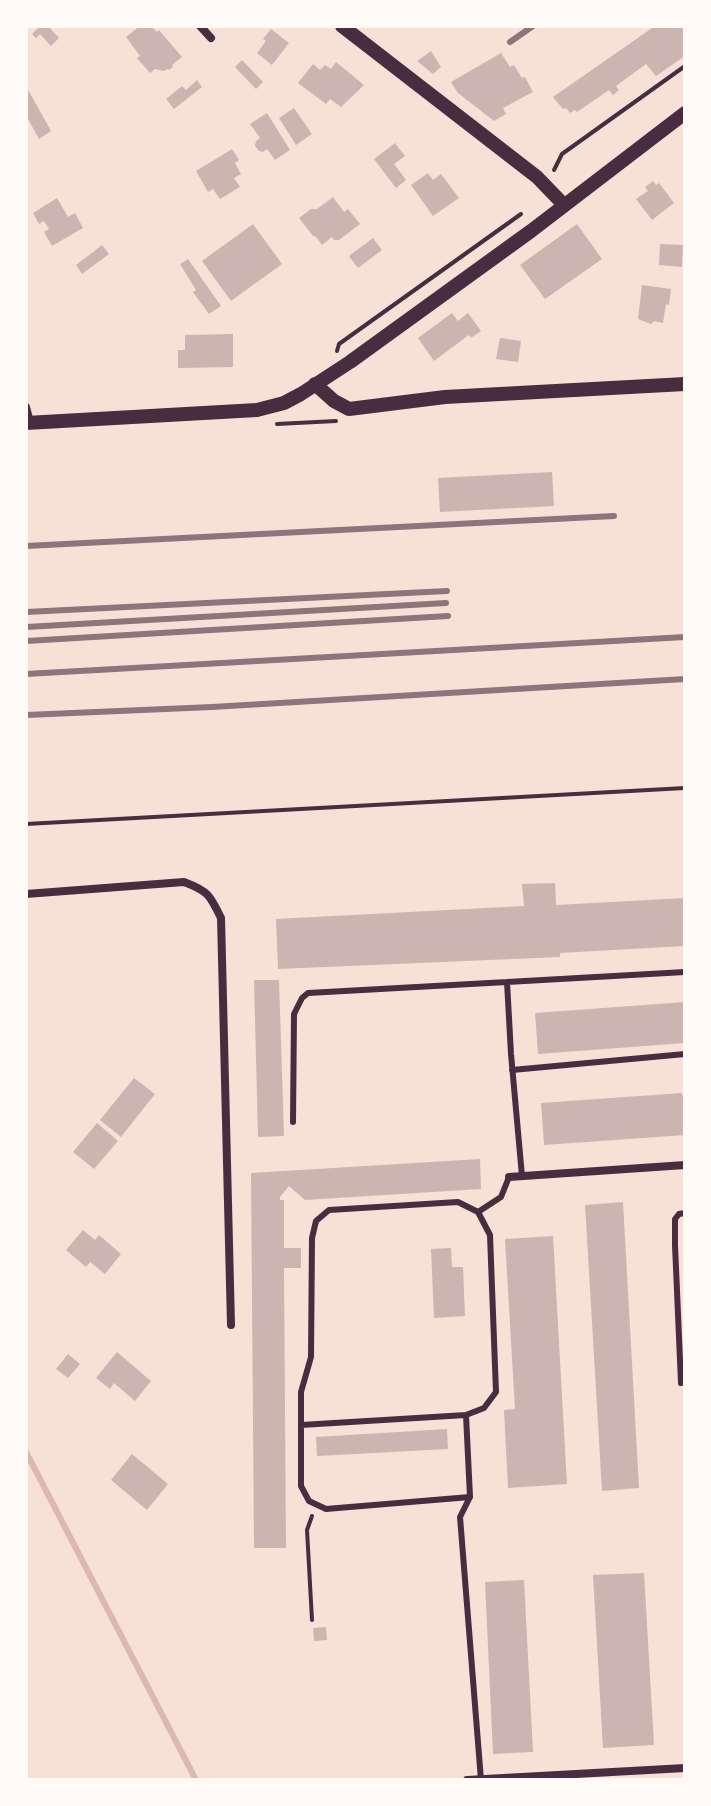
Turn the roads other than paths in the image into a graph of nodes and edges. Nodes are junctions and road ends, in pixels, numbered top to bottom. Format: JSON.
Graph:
{"nodes":[{"id":1,"x":200,"y":26,"type":"edge"},
{"id":2,"x":342,"y":26,"type":"edge"},
{"id":3,"x":211,"y":38,"type":"dead end"},
{"id":4,"x":685,"y":113,"type":"edge"},
{"id":5,"x":564,"y":205,"type":"junction"},
{"id":6,"x":315,"y":384,"type":"junction"},
{"id":7,"x":685,"y":384,"type":"edge"},
{"id":8,"x":26,"y":407,"type":"edge"},
{"id":9,"x":28,"y":422,"type":"edge"},
{"id":10,"x":26,"y":894,"type":"edge"},
{"id":11,"x":685,"y":972,"type":"edge"},
{"id":12,"x":507,"y":982,"type":"junction"},
{"id":13,"x":685,"y":1054,"type":"edge"},
{"id":14,"x":512,"y":1070,"type":"junction"},
{"id":15,"x":293,"y":1122,"type":"dead end"},
{"id":16,"x":685,"y":1165,"type":"edge"},
{"id":17,"x":522,"y":1176,"type":"junction"},
{"id":18,"x":509,"y":1177,"type":"joint"},
{"id":19,"x":478,"y":1212,"type":"junction"},
{"id":20,"x":685,"y":1213,"type":"edge"},
{"id":21,"x":231,"y":1325,"type":"dead end"},
{"id":22,"x":685,"y":1382,"type":"edge"},
{"id":23,"x":466,"y":1415,"type":"junction"},
{"id":24,"x":301,"y":1425,"type":"junction"},
{"id":25,"x":470,"y":1497,"type":"junction"},
{"id":26,"x":685,"y":1768,"type":"edge"},
{"id":27,"x":467,"y":1780,"type":"edge"},
{"id":28,"x":481,"y":1780,"type":"edge"}],
"edges":[{"from":1,"to":3,"type":"street"},
{"from":2,"to":5,"type":"street"},
{"from":4,"to":5,"type":"street"},
{"from":5,"to":6,"type":"street"},
{"from":6,"to":7,"type":"street"},
{"from":6,"to":9,"type":"street"},
{"from":8,"to":9,"type":"street"},
{"from":10,"to":21,"type":"street"},
{"from":11,"to":12,"type":"lane"},
{"from":12,"to":14,"type":"lane"},
{"from":12,"to":15,"type":"lane"},
{"from":13,"to":14,"type":"lane"},
{"from":14,"to":17,"type":"lane"},
{"from":16,"to":17,"type":"street"},
{"from":17,"to":18,"type":"street"},
{"from":18,"to":19,"type":"lane"},
{"from":19,"to":23,"type":"lane"},
{"from":19,"to":24,"type":"lane"},
{"from":20,"to":22,"type":"lane"},
{"from":23,"to":24,"type":"lane"},
{"from":23,"to":25,"type":"lane"},
{"from":24,"to":25,"type":"lane"},
{"from":25,"to":28,"type":"lane"},
{"from":26,"to":28,"type":"street"},
{"from":27,"to":28,"type":"street"}]}
